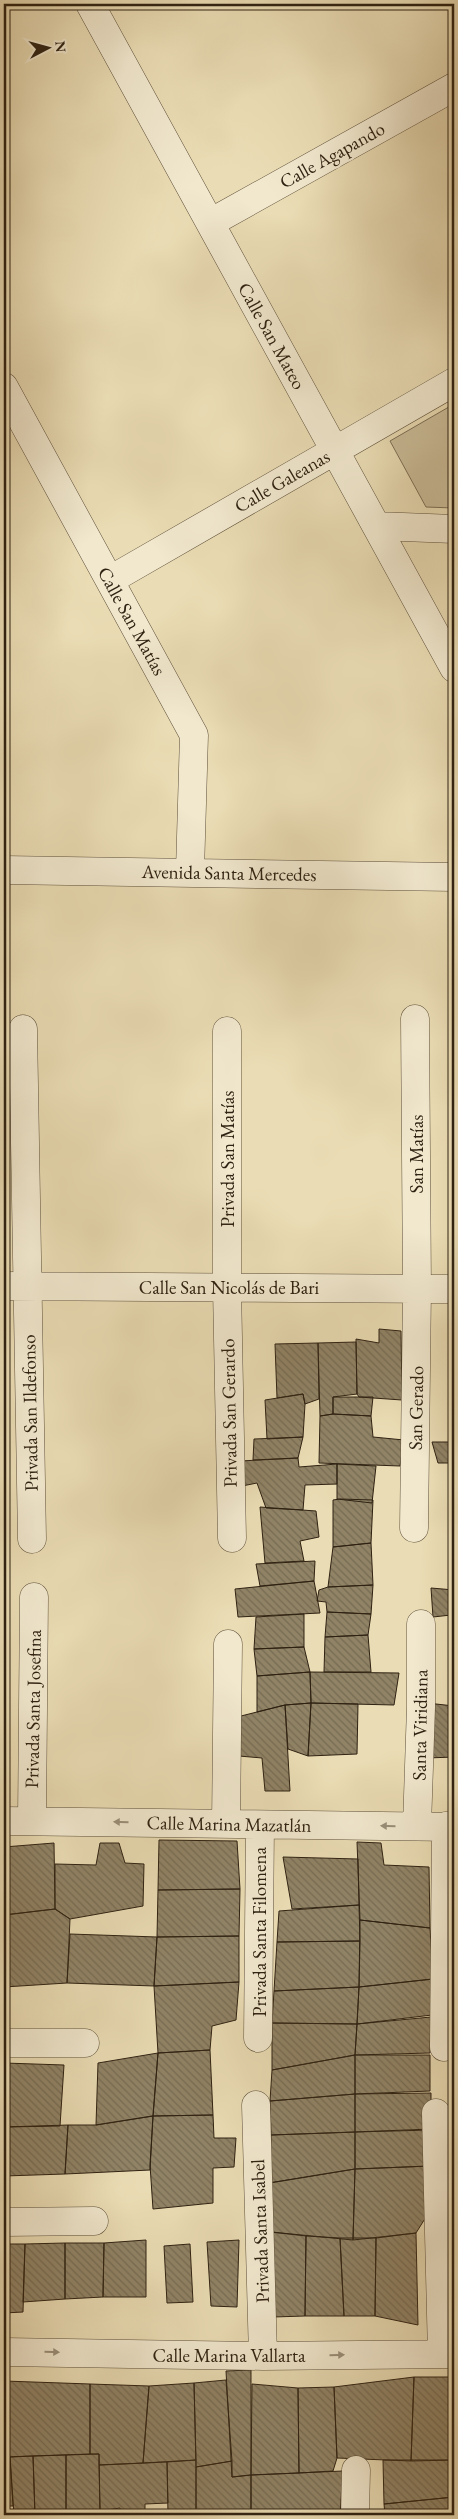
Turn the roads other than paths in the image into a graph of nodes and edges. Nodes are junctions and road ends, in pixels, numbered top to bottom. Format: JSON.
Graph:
{"nodes":[{"id":1,"x":90,"y":4,"type":"edge"},
{"id":2,"x":454,"y":87,"type":"edge"},
{"id":3,"x":210,"y":223,"type":"junction"},
{"id":4,"x":454,"y":382,"type":"edge"},
{"id":5,"x":4,"y":387,"type":"edge"},
{"id":6,"x":335,"y":450,"type":"junction"},
{"id":7,"x":377,"y":526,"type":"junction"},
{"id":8,"x":454,"y":529,"type":"edge"},
{"id":9,"x":110,"y":580,"type":"junction"},
{"id":10,"x":454,"y":668,"type":"edge"},
{"id":11,"x":4,"y":870,"type":"edge"},
{"id":12,"x":190,"y":871,"type":"junction"},
{"id":13,"x":454,"y":877,"type":"edge"},
{"id":14,"x":415,"y":1019,"type":"dead end"},
{"id":15,"x":24,"y":1029,"type":"dead end"},
{"id":16,"x":227,"y":1031,"type":"dead end"},
{"id":17,"x":16,"y":1286,"type":"edge"},
{"id":18,"x":227,"y":1288,"type":"junction"},
{"id":19,"x":417,"y":1289,"type":"junction"},
{"id":20,"x":454,"y":1289,"type":"edge"},
{"id":21,"x":414,"y":1528,"type":"dead end"},
{"id":22,"x":232,"y":1538,"type":"dead end"},
{"id":23,"x":32,"y":1540,"type":"dead end"},
{"id":24,"x":34,"y":1597,"type":"dead end"},
{"id":25,"x":420,"y":1624,"type":"dead end"},
{"id":26,"x":228,"y":1644,"type":"dead end"},
{"id":27,"x":32,"y":1820,"type":"junction"},
{"id":28,"x":4,"y":1821,"type":"edge"},
{"id":29,"x":226,"y":1824,"type":"junction"},
{"id":30,"x":260,"y":1825,"type":"junction"},
{"id":31,"x":417,"y":1826,"type":"junction"},
{"id":32,"x":450,"y":1826,"type":"edge"},
{"id":33,"x":258,"y":2038,"type":"dead end"},
{"id":34,"x":4,"y":2043,"type":"edge"},
{"id":35,"x":85,"y":2043,"type":"dead end"},
{"id":36,"x":444,"y":2047,"type":"dead end"},
{"id":37,"x":256,"y":2105,"type":"dead end"},
{"id":38,"x":436,"y":2113,"type":"dead end"},
{"id":39,"x":94,"y":2221,"type":"dead end"},
{"id":40,"x":4,"y":2222,"type":"edge"},
{"id":41,"x":4,"y":2352,"type":"edge"},
{"id":42,"x":448,"y":2354,"type":"edge"},
{"id":43,"x":263,"y":2356,"type":"junction"},
{"id":44,"x":356,"y":2470,"type":"dead end"},
{"id":45,"x":355,"y":2515,"type":"edge"}],
"edges":[{"from":1,"to":3,"type":"street","name":"Calle San Mateo"},
{"from":2,"to":3,"type":"street","name":"Calle Agapando"},
{"from":3,"to":6,"type":"street","name":"Calle San Mateo"},
{"from":4,"to":6,"type":"street","name":"Calle Galeanas"},
{"from":5,"to":9,"type":"street","name":"Calle San Matías"},
{"from":6,"to":7,"type":"street","name":"Calle San Mateo"},
{"from":6,"to":9,"type":"street","name":"Calle Galeanas"},
{"from":7,"to":8,"type":"street"},
{"from":7,"to":10,"type":"street","name":"Calle San Mateo"},
{"from":9,"to":12,"type":"street","name":"Calle San Matías"},
{"from":11,"to":12,"type":"street","name":"Avenida Santa Mercedes"},
{"from":12,"to":13,"type":"street","name":"Avenida Santa Mercedes"},
{"from":14,"to":19,"type":"street","name":"San Matías"},
{"from":15,"to":17,"type":"street","name":"Privada San Ildefonso"},
{"from":16,"to":18,"type":"street","name":"Privada San Matías"},
{"from":17,"to":18,"type":"street","name":"Calle San Nicolás de Bari"},
{"from":17,"to":23,"type":"street","name":"Privada San Ildefonso"},
{"from":18,"to":19,"type":"street","name":"Calle San Nicolás de Bari"},
{"from":18,"to":22,"type":"street","name":"Privada San Gerardo"},
{"from":19,"to":20,"type":"street","name":"Calle San Nicolás de Bari"},
{"from":19,"to":21,"type":"street","name":"San Gerado"},
{"from":24,"to":27,"type":"street","name":"Privada Santa Josefina"},
{"from":25,"to":31,"type":"street","name":"Santa Viridiana"},
{"from":26,"to":29,"type":"street"},
{"from":27,"to":28,"type":"street","name":"Calle Marina Mazatlán"},
{"from":29,"to":27,"type":"street","name":"Calle Marina Mazatlán","one_way":true},
{"from":29,"to":30,"type":"street","name":"Calle Marina Mazatlán"},
{"from":31,"to":30,"type":"street","name":"Calle Marina Mazatlán","one_way":true},
{"from":30,"to":33,"type":"street","name":"Privada Santa Filomena"},
{"from":31,"to":32,"type":"street","name":"Calle Marina Mazatlán"},
{"from":32,"to":36,"type":"street"},
{"from":34,"to":35,"type":"street"},
{"from":37,"to":43,"type":"street","name":"Privada Santa Isabel"},
{"from":38,"to":42,"type":"street"},
{"from":39,"to":40,"type":"street"},
{"from":41,"to":43,"type":"street","name":"Calle Marina Vallarta","one_way":true},
{"from":43,"to":42,"type":"street","name":"Calle Marina Vallarta","one_way":true},
{"from":44,"to":45,"type":"street"}]}
